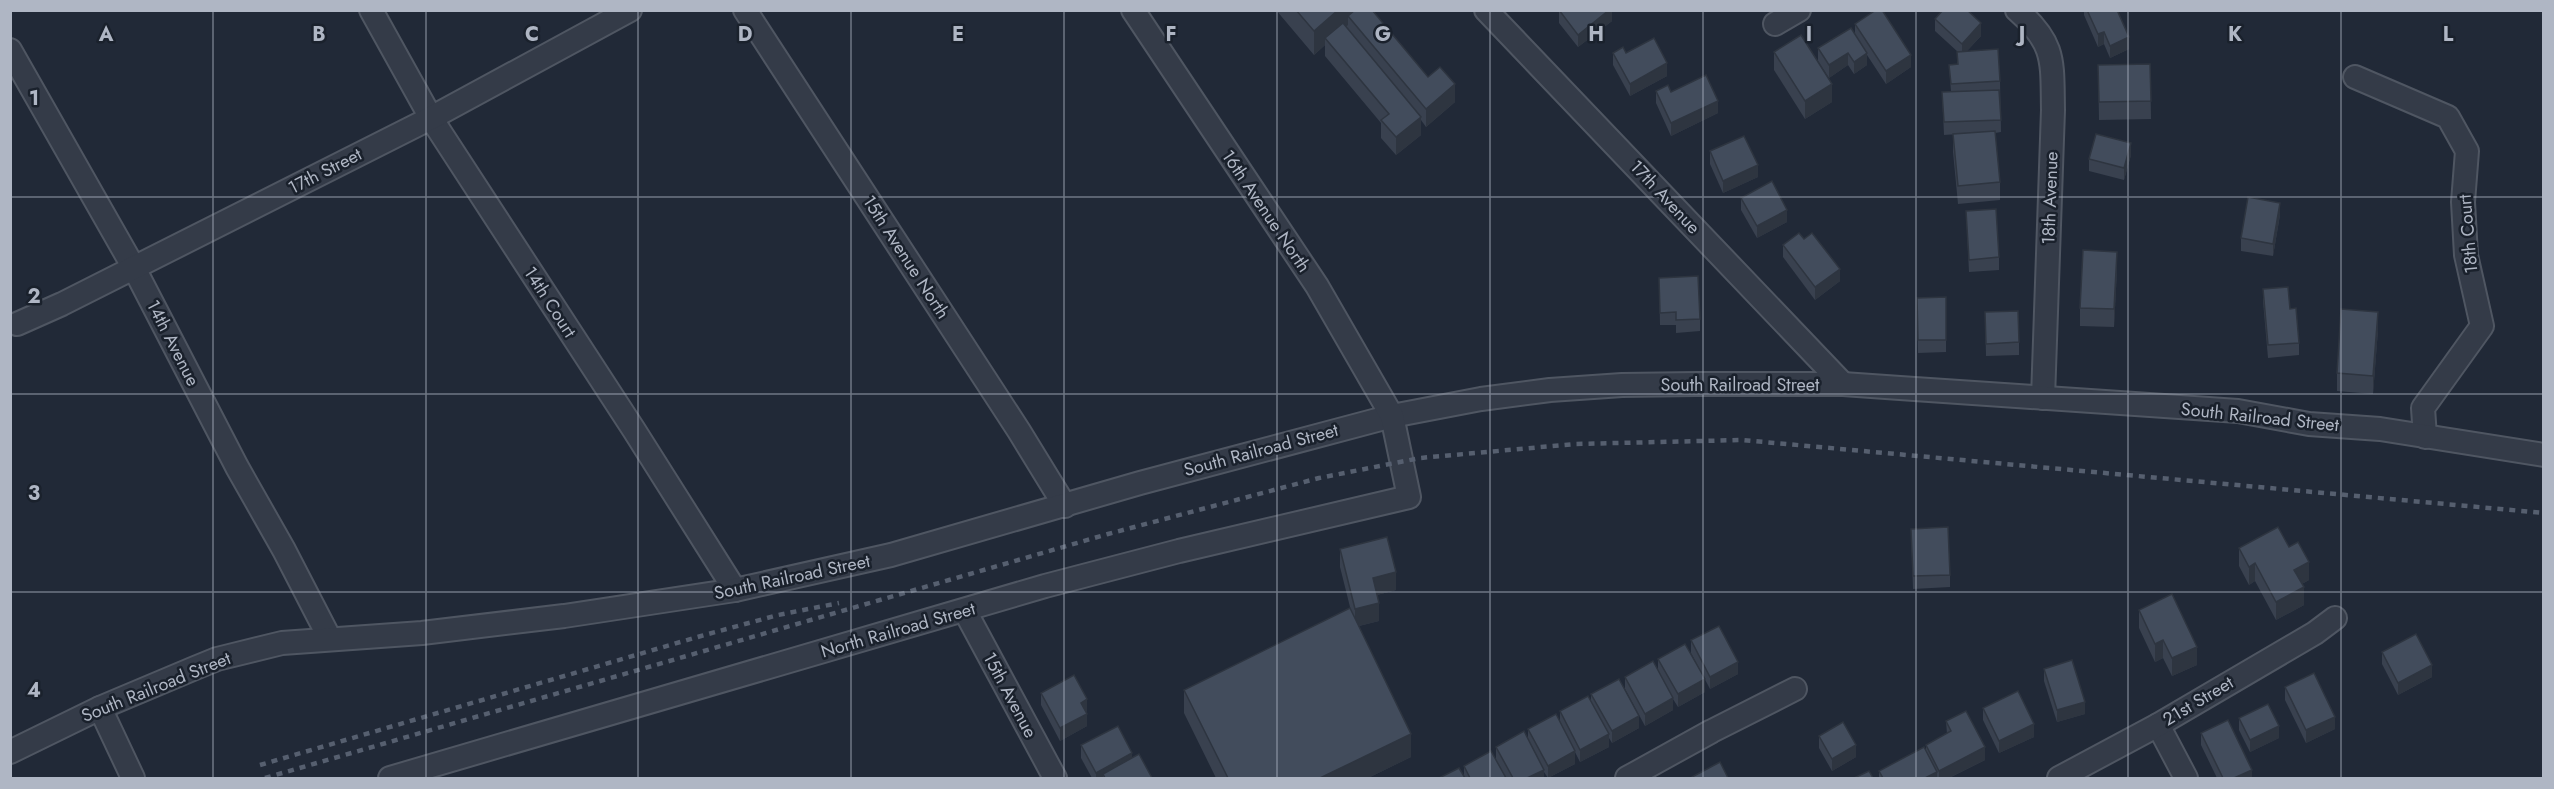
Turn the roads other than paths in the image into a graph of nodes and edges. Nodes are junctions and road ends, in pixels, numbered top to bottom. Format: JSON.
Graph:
{"nodes":[{"id":1,"x":371,"y":10,"type":"edge"},
{"id":2,"x":630,"y":10,"type":"edge"},
{"id":3,"x":745,"y":10,"type":"edge"},
{"id":4,"x":1133,"y":10,"type":"edge"},
{"id":5,"x":1799,"y":10,"type":"edge"},
{"id":6,"x":2017,"y":10,"type":"edge"},
{"id":7,"x":1489,"y":11,"type":"edge"},
{"id":8,"x":1775,"y":24,"type":"dead end"},
{"id":9,"x":10,"y":50,"type":"edge"},
{"id":10,"x":2355,"y":77,"type":"dead end"},
{"id":11,"x":431,"y":118,"type":"junction"},
{"id":12,"x":134,"y":268,"type":"junction"},
{"id":13,"x":17,"y":324,"type":"dead end"},
{"id":14,"x":1843,"y":384,"type":"junction"},
{"id":15,"x":2043,"y":398,"type":"junction"},
{"id":16,"x":1392,"y":416,"type":"junction"},
{"id":17,"x":2425,"y":437,"type":"junction"},
{"id":18,"x":2544,"y":455,"type":"edge"},
{"id":19,"x":1409,"y":497,"type":"joint"},
{"id":20,"x":1065,"y":506,"type":"junction"},
{"id":21,"x":735,"y":591,"type":"junction"},
{"id":22,"x":965,"y":611,"type":"junction"},
{"id":23,"x":2335,"y":618,"type":"dead end"},
{"id":24,"x":330,"y":639,"type":"junction"},
{"id":25,"x":1795,"y":689,"type":"dead end"},
{"id":26,"x":100,"y":708,"type":"junction"},
{"id":27,"x":2158,"y":725,"type":"junction"},
{"id":28,"x":10,"y":752,"type":"edge"},
{"id":29,"x":434,"y":773,"type":"edge"},
{"id":30,"x":133,"y":778,"type":"edge"},
{"id":31,"x":390,"y":778,"type":"edge"},
{"id":32,"x":1055,"y":778,"type":"edge"},
{"id":33,"x":1627,"y":778,"type":"edge"},
{"id":34,"x":2059,"y":778,"type":"edge"},
{"id":35,"x":2186,"y":778,"type":"edge"}],
"edges":[{"from":1,"to":11,"type":"street","name":"14th Court"},
{"from":2,"to":11,"type":"street","name":"17th Street"},
{"from":3,"to":20,"type":"street","name":"15th Avenue North"},
{"from":4,"to":16,"type":"street","name":"16th Avenue North"},
{"from":5,"to":8,"type":"street"},
{"from":6,"to":15,"type":"street","name":"18th Avenue"},
{"from":7,"to":14,"type":"street","name":"17th Avenue"},
{"from":9,"to":12,"type":"street","name":"14th Avenue"},
{"from":10,"to":17,"type":"street","name":"18th Court"},
{"from":11,"to":12,"type":"street","name":"17th Street"},
{"from":11,"to":21,"type":"street","name":"14th Court"},
{"from":12,"to":13,"type":"street","name":"17th Street"},
{"from":12,"to":24,"type":"street","name":"14th Avenue"},
{"from":14,"to":15,"type":"street","name":"South Railroad Street"},
{"from":14,"to":16,"type":"street","name":"South Railroad Street"},
{"from":15,"to":17,"type":"street","name":"South Railroad Street"},
{"from":16,"to":19,"type":"street","name":"16th Avenue North"},
{"from":16,"to":20,"type":"street","name":"South Railroad Street"},
{"from":17,"to":18,"type":"street","name":"South Railroad Street"},
{"from":19,"to":22,"type":"street","name":"North Railroad Street"},
{"from":20,"to":21,"type":"street","name":"South Railroad Street"},
{"from":21,"to":24,"type":"street","name":"South Railroad Street"},
{"from":22,"to":29,"type":"street","name":"North Railroad Street"},
{"from":22,"to":32,"type":"street","name":"15th Avenue"},
{"from":23,"to":27,"type":"street","name":"21st Street"},
{"from":24,"to":26,"type":"street","name":"South Railroad Street"},
{"from":25,"to":33,"type":"street"},
{"from":26,"to":28,"type":"street","name":"South Railroad Street"},
{"from":26,"to":30,"type":"street"},
{"from":27,"to":34,"type":"street","name":"21st Street"},
{"from":27,"to":35,"type":"street"},
{"from":29,"to":31,"type":"street","name":"North Railroad Street"}]}
